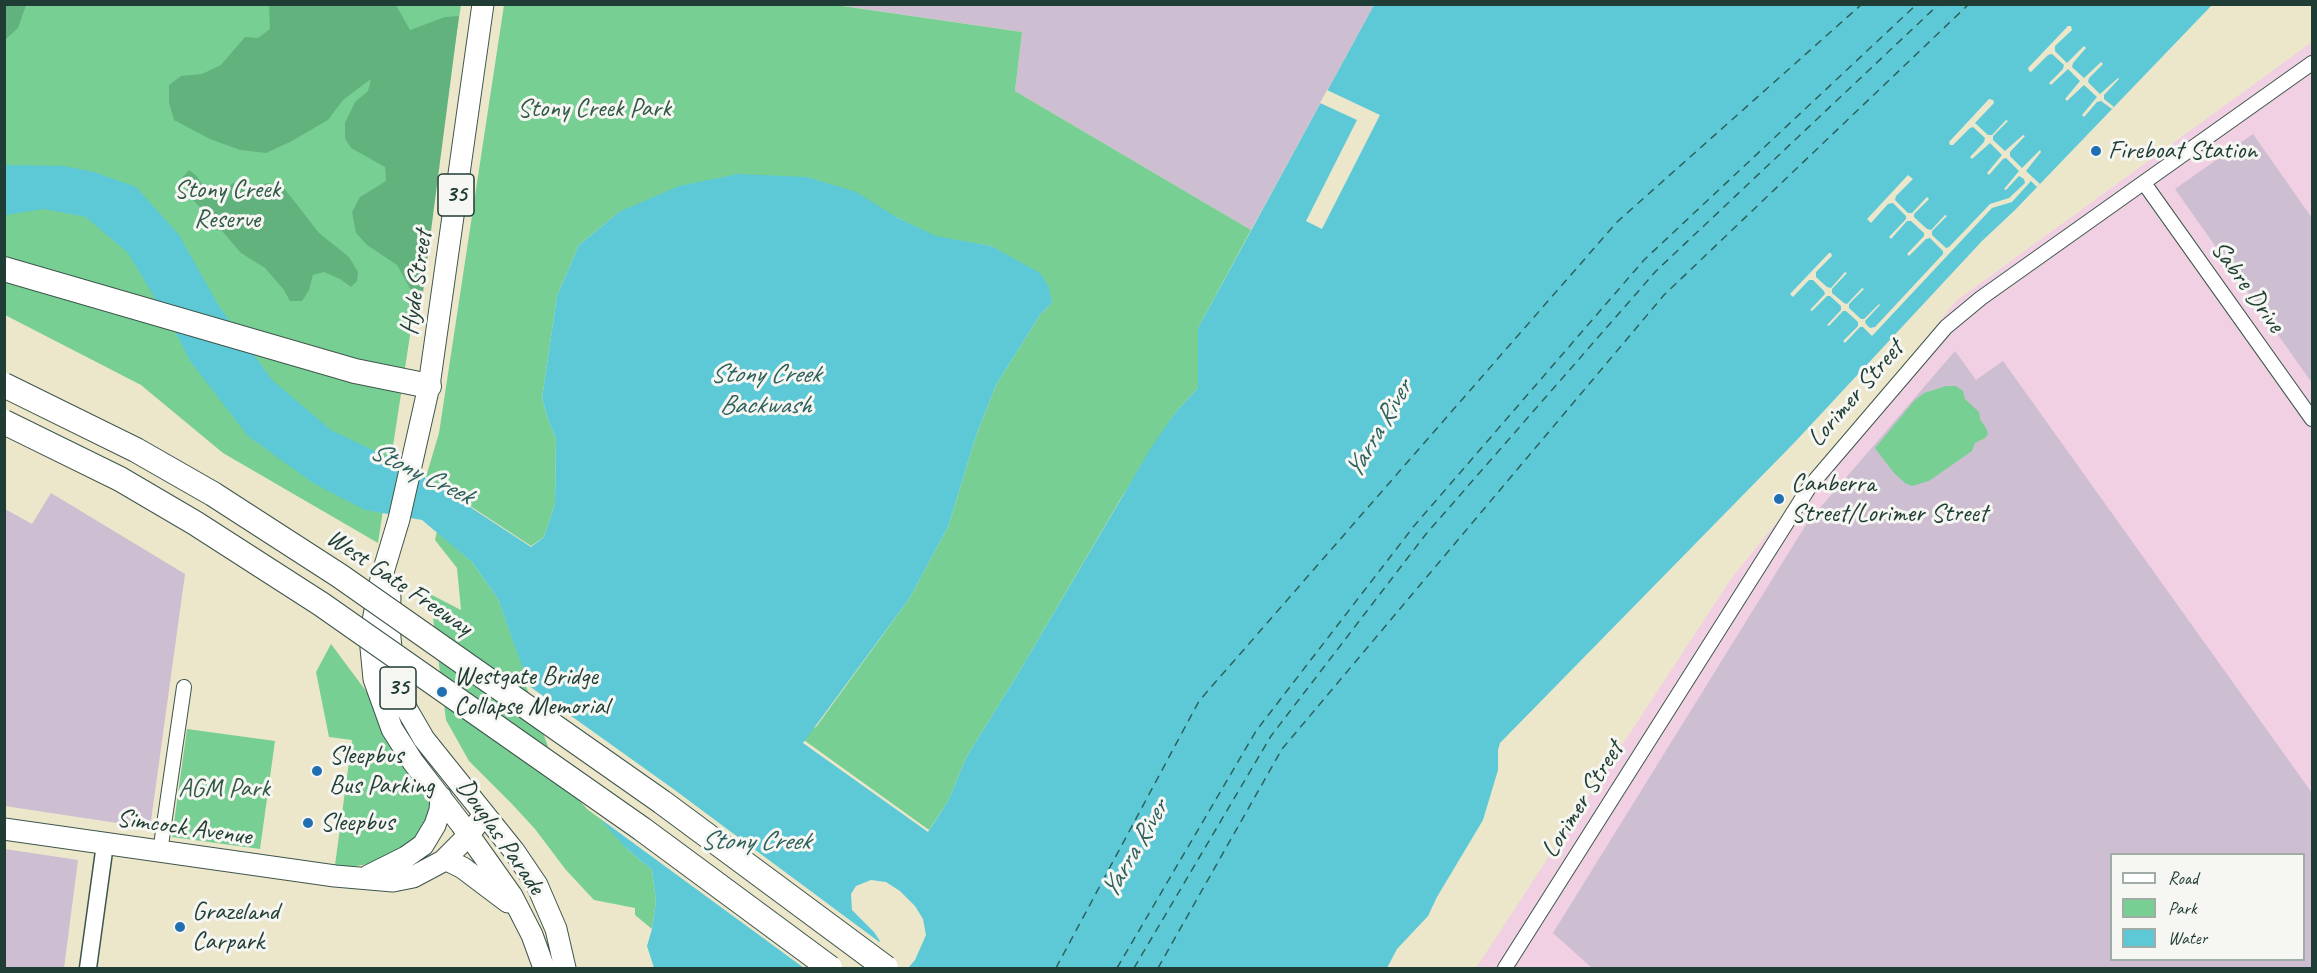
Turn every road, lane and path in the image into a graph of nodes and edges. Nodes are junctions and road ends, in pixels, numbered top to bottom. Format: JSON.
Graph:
{"nodes":[{"id":1,"x":483,"y":4,"type":"edge"},
{"id":2,"x":2313,"y":63,"type":"edge"},
{"id":3,"x":2144,"y":183,"type":"junction"},
{"id":4,"x":4,"y":269,"type":"edge"},
{"id":5,"x":4,"y":385,"type":"edge"},
{"id":6,"x":429,"y":386,"type":"junction"},
{"id":7,"x":2313,"y":419,"type":"edge"},
{"id":8,"x":4,"y":422,"type":"edge"},
{"id":9,"x":413,"y":461,"type":"joint"},
{"id":10,"x":397,"y":527,"type":"junction"},
{"id":11,"x":184,"y":687,"type":"dead end"},
{"id":12,"x":441,"y":797,"type":"junction"},
{"id":13,"x":484,"y":814,"type":"junction"},
{"id":14,"x":4,"y":829,"type":"edge"},
{"id":15,"x":465,"y":829,"type":"junction"},
{"id":16,"x":105,"y":844,"type":"junction"},
{"id":17,"x":160,"y":852,"type":"junction"},
{"id":18,"x":443,"y":861,"type":"junction"},
{"id":19,"x":362,"y":877,"type":"junction"},
{"id":20,"x":532,"y":935,"type":"junction"},
{"id":21,"x":88,"y":969,"type":"edge"},
{"id":22,"x":544,"y":969,"type":"edge"},
{"id":23,"x":566,"y":969,"type":"edge"},
{"id":24,"x":830,"y":969,"type":"edge"},
{"id":25,"x":886,"y":969,"type":"edge"},
{"id":26,"x":1505,"y":969,"type":"edge"}],
"edges":[{"from":1,"to":6,"type":"main road","name":"Hyde Street","number":"35"},
{"from":2,"to":3,"type":"street","name":"Lorimer Street"},
{"from":3,"to":7,"type":"street","name":"Sabre Drive"},
{"from":3,"to":26,"type":"street","name":"Lorimer Street"},
{"from":4,"to":6,"type":"highway"},
{"from":5,"to":25,"type":"highway","name":"West Gate Freeway","bridge":true},
{"from":6,"to":9,"type":"main road","name":"Hyde Street","number":"35"},
{"from":8,"to":24,"type":"highway","bridge":true},
{"from":9,"to":10,"type":"main road","name":"Douglas Parade","number":"35"},
{"from":10,"to":12,"type":"main road","name":"Douglas Parade","number":"35"},
{"from":10,"to":13,"type":"main road","name":"Douglas Parade","number":"35"},
{"from":11,"to":17,"type":"street"},
{"from":12,"to":15,"type":"main road","name":"Douglas Parade","number":"35"},
{"from":12,"to":19,"type":"main road"},
{"from":13,"to":15,"type":"main road"},
{"from":13,"to":23,"type":"main road","name":"Douglas Parade","number":"35"},
{"from":14,"to":16,"type":"main road","name":"Simcock Avenue"},
{"from":15,"to":18,"type":"main road","name":"Simcock Avenue"},
{"from":15,"to":19,"type":"main road","name":"Simcock Avenue"},
{"from":15,"to":20,"type":"main road","name":"Douglas Parade","number":"35"},
{"from":16,"to":17,"type":"main road","name":"Simcock Avenue"},
{"from":16,"to":21,"type":"street"},
{"from":17,"to":19,"type":"main road","name":"Simcock Avenue"},
{"from":18,"to":19,"type":"main road","name":"Simcock Avenue"},
{"from":18,"to":20,"type":"main road"},
{"from":20,"to":22,"type":"main road","name":"Douglas Parade","number":"35"}]}
